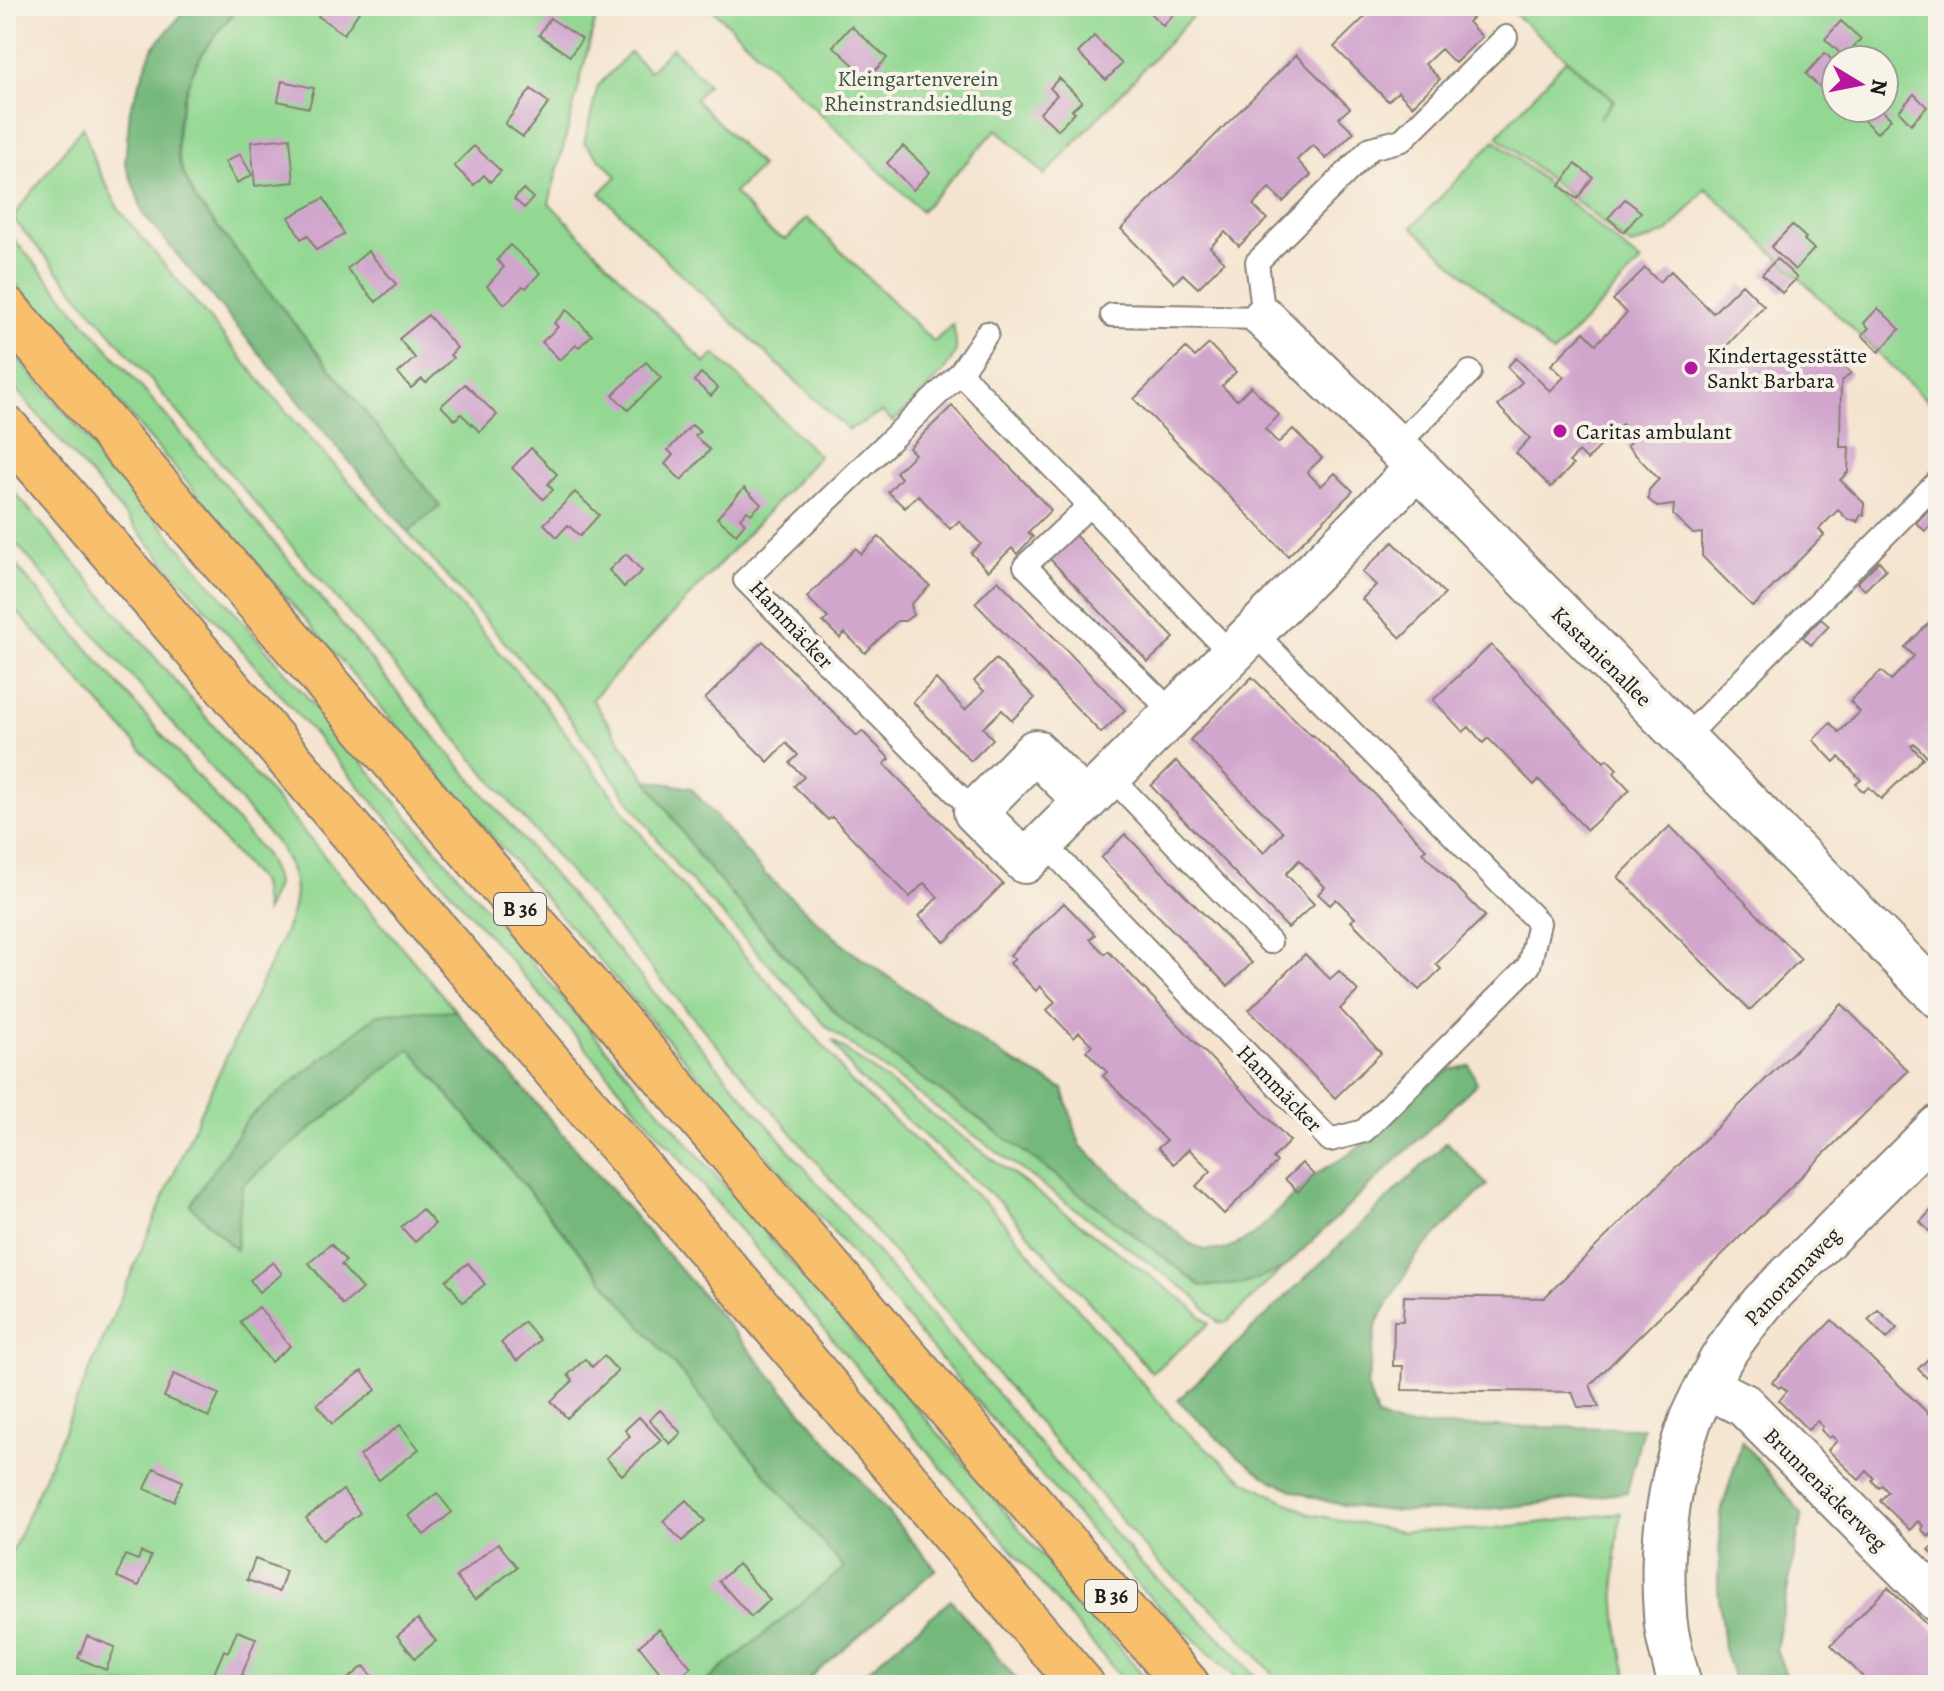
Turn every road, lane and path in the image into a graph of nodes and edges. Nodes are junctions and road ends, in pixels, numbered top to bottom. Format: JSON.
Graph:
{"nodes":[{"id":1,"x":1506,"y":37,"type":"dead end"},
{"id":2,"x":6,"y":309,"type":"edge"},
{"id":3,"x":1112,"y":315,"type":"dead end"},
{"id":4,"x":1264,"y":318,"type":"junction"},
{"id":5,"x":987,"y":333,"type":"dead end"},
{"id":6,"x":1470,"y":372,"type":"dead end"},
{"id":7,"x":960,"y":373,"type":"junction"},
{"id":8,"x":6,"y":428,"type":"edge"},
{"id":9,"x":1406,"y":457,"type":"junction"},
{"id":10,"x":1938,"y":481,"type":"edge"},
{"id":11,"x":1090,"y":505,"type":"junction"},
{"id":12,"x":1243,"y":643,"type":"junction"},
{"id":13,"x":1173,"y":713,"type":"junction"},
{"id":14,"x":1684,"y":739,"type":"junction"},
{"id":15,"x":1098,"y":789,"type":"junction"},
{"id":16,"x":975,"y":812,"type":"junction"},
{"id":17,"x":1044,"y":843,"type":"junction"},
{"id":18,"x":1270,"y":942,"type":"dead end"},
{"id":19,"x":1938,"y":996,"type":"edge"},
{"id":20,"x":1938,"y":1127,"type":"edge"},
{"id":21,"x":1707,"y":1387,"type":"junction"},
{"id":22,"x":1938,"y":1601,"type":"edge"},
{"id":23,"x":1082,"y":1685,"type":"edge"},
{"id":24,"x":1187,"y":1685,"type":"edge"},
{"id":25,"x":1680,"y":1685,"type":"edge"}],
"edges":[{"from":1,"to":4,"type":"lane"},
{"from":2,"to":24,"type":"highway","number":"B 36"},
{"from":3,"to":4,"type":"lane"},
{"from":4,"to":9,"type":"street","name":"Kastanienallee"},
{"from":5,"to":7,"type":"lane","name":"Hammäcker"},
{"from":6,"to":9,"type":"lane"},
{"from":7,"to":11,"type":"lane"},
{"from":7,"to":16,"type":"lane","name":"Hammäcker"},
{"from":8,"to":23,"type":"highway"},
{"from":9,"to":12,"type":"street","name":"Hammäcker"},
{"from":9,"to":14,"type":"street","name":"Kastanienallee"},
{"from":10,"to":14,"type":"lane"},
{"from":11,"to":12,"type":"lane"},
{"from":11,"to":13,"type":"lane"},
{"from":12,"to":13,"type":"street","name":"Hammäcker"},
{"from":12,"to":17,"type":"lane","name":"Hammäcker"},
{"from":13,"to":15,"type":"street","name":"Hammäcker"},
{"from":14,"to":19,"type":"street","name":"Kastanienallee"},
{"from":15,"to":16,"type":"street"},
{"from":15,"to":17,"type":"street","name":"Hammäcker"},
{"from":15,"to":18,"type":"lane"},
{"from":16,"to":17,"type":"street","name":"Hammäcker"},
{"from":20,"to":21,"type":"street","name":"Panoramaweg"},
{"from":21,"to":22,"type":"street","name":"Brunnenäckerweg"},
{"from":21,"to":25,"type":"street","name":"Panoramaweg"}]}
